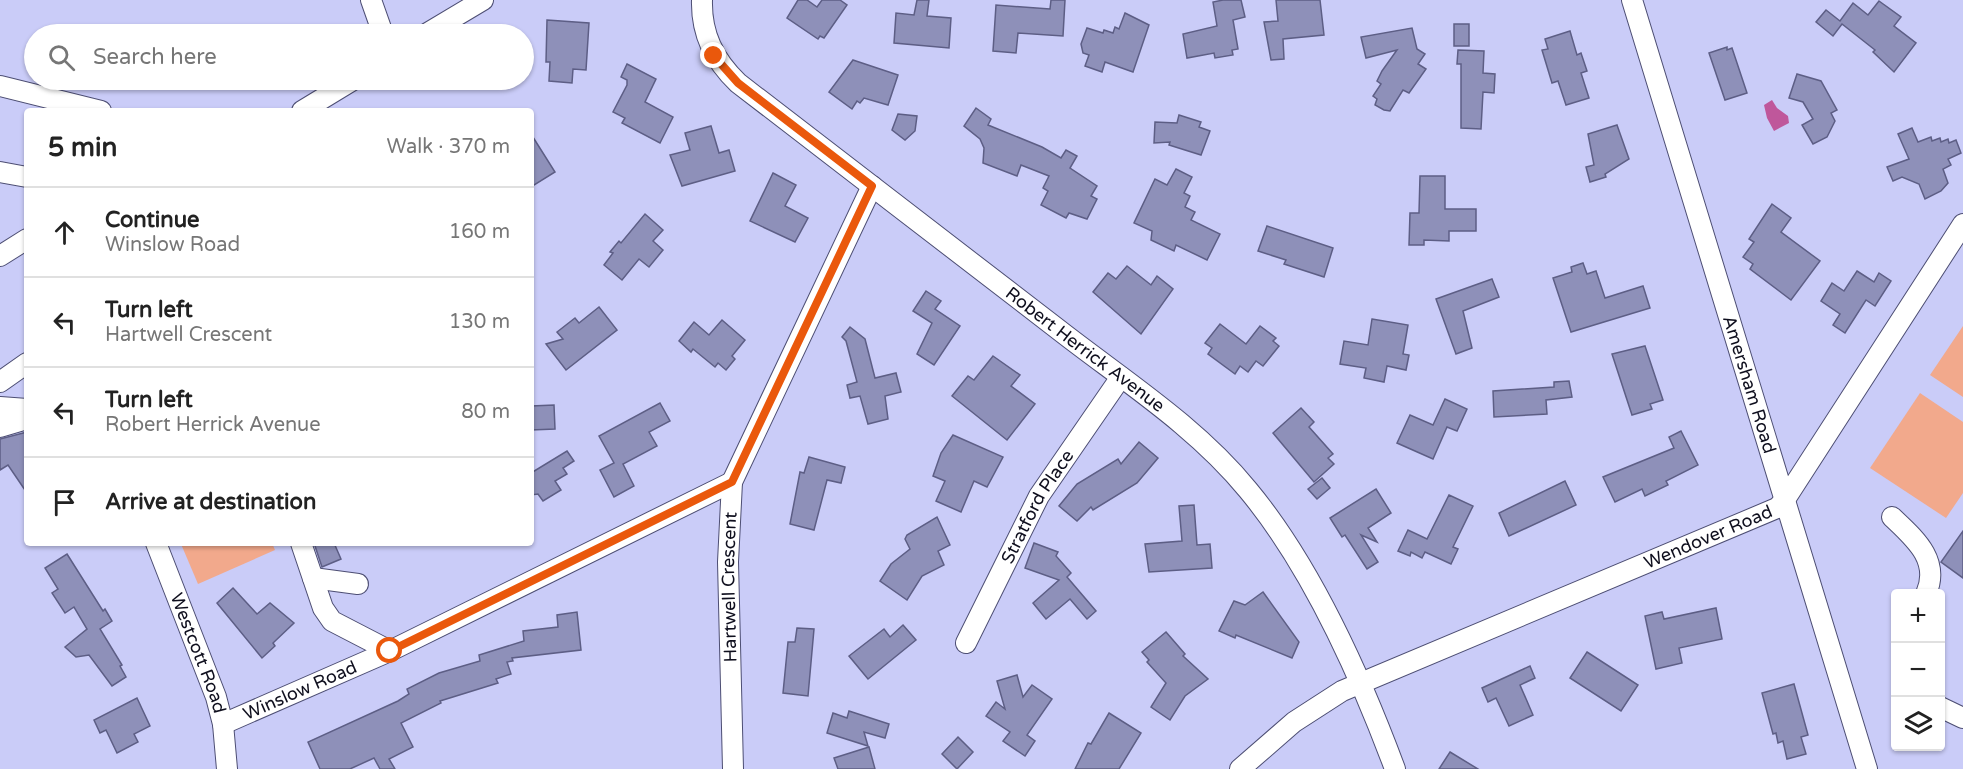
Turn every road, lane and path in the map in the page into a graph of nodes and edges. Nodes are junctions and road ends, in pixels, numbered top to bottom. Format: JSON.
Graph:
{"nodes":[{"id":1,"x":371,"y":0,"type":"edge"},
{"id":2,"x":483,"y":0,"type":"edge"},
{"id":3,"x":702,"y":0,"type":"edge"},
{"id":4,"x":1632,"y":0,"type":"edge"},
{"id":5,"x":379,"y":24,"type":"edge"},
{"id":6,"x":443,"y":24,"type":"edge"},
{"id":7,"x":0,"y":86,"type":"edge"},
{"id":8,"x":337,"y":90,"type":"edge"},
{"id":9,"x":89,"y":108,"type":"edge"},
{"id":10,"x":307,"y":108,"type":"edge"},
{"id":11,"x":0,"y":172,"type":"edge"},
{"id":12,"x":24,"y":176,"type":"edge"},
{"id":13,"x":872,"y":186,"type":"junction"},
{"id":14,"x":1963,"y":224,"type":"edge"},
{"id":15,"x":24,"y":241,"type":"edge"},
{"id":16,"x":0,"y":256,"type":"edge"},
{"id":17,"x":24,"y":365,"type":"edge"},
{"id":18,"x":1120,"y":378,"type":"junction"},
{"id":19,"x":0,"y":382,"type":"edge"},
{"id":20,"x":0,"y":408,"type":"edge"},
{"id":21,"x":24,"y":410,"type":"edge"},
{"id":22,"x":24,"y":421,"type":"edge"},
{"id":23,"x":2,"y":433,"type":"edge"},
{"id":24,"x":732,"y":482,"type":"junction"},
{"id":25,"x":1785,"y":501,"type":"junction"},
{"id":26,"x":1892,"y":517,"type":"dead end"},
{"id":27,"x":157,"y":546,"type":"edge"},
{"id":28,"x":302,"y":546,"type":"edge"},
{"id":29,"x":313,"y":578,"type":"junction"},
{"id":30,"x":358,"y":584,"type":"dead end"},
{"id":31,"x":1928,"y":589,"type":"edge"},
{"id":32,"x":966,"y":643,"type":"dead end"},
{"id":33,"x":390,"y":651,"type":"junction"},
{"id":34,"x":1360,"y":683,"type":"junction"},
{"id":35,"x":1945,"y":709,"type":"edge"},
{"id":36,"x":1963,"y":718,"type":"edge"},
{"id":37,"x":223,"y":724,"type":"junction"},
{"id":38,"x":227,"y":769,"type":"edge"},
{"id":39,"x":733,"y":769,"type":"edge"},
{"id":40,"x":1240,"y":769,"type":"edge"},
{"id":41,"x":1395,"y":769,"type":"edge"},
{"id":42,"x":1867,"y":769,"type":"edge"}],
"edges":[{"from":1,"to":5,"type":"street"},
{"from":2,"to":6,"type":"street"},
{"from":3,"to":13,"type":"street","name":"Robert Herrick Avenue"},
{"from":4,"to":25,"type":"street","name":"Amersham Road"},
{"from":7,"to":9,"type":"street"},
{"from":8,"to":10,"type":"street"},
{"from":11,"to":12,"type":"street"},
{"from":13,"to":18,"type":"street","name":"Robert Herrick Avenue"},
{"from":13,"to":24,"type":"street","name":"Hartwell Crescent"},
{"from":14,"to":25,"type":"street","name":"Wendover Road"},
{"from":15,"to":16,"type":"street"},
{"from":17,"to":19,"type":"street"},
{"from":18,"to":32,"type":"street","name":"Stratford Place"},
{"from":18,"to":34,"type":"street","name":"Robert Herrick Avenue"},
{"from":20,"to":21,"type":"street"},
{"from":22,"to":23,"type":"street"},
{"from":24,"to":33,"type":"street","name":"Winslow Road"},
{"from":24,"to":39,"type":"street","name":"Hartwell Crescent"},
{"from":25,"to":34,"type":"street","name":"Wendover Road"},
{"from":25,"to":42,"type":"street","name":"Amersham Road"},
{"from":26,"to":31,"type":"street"},
{"from":27,"to":37,"type":"street","name":"Westcott Road"},
{"from":28,"to":29,"type":"street"},
{"from":29,"to":30,"type":"street"},
{"from":29,"to":33,"type":"street"},
{"from":33,"to":37,"type":"street","name":"Winslow Road"},
{"from":34,"to":40,"type":"street"},
{"from":34,"to":41,"type":"street","name":"Robert Herrick Avenue"},
{"from":35,"to":36,"type":"street"},
{"from":37,"to":38,"type":"street","name":"Westcott Road"}]}
